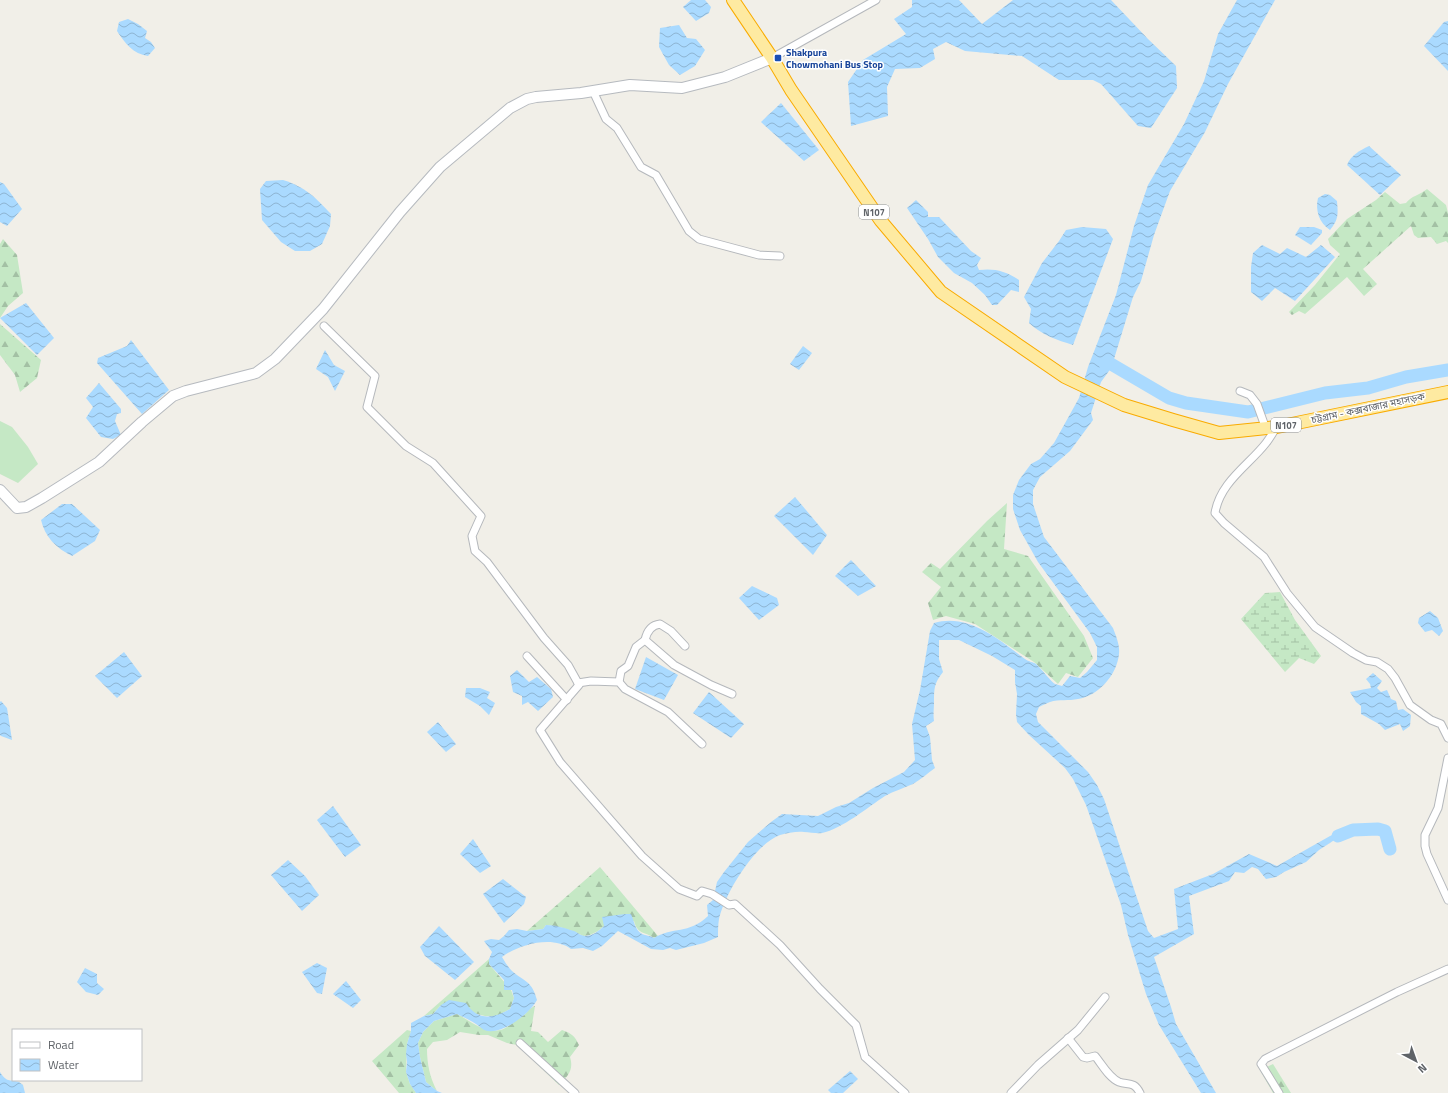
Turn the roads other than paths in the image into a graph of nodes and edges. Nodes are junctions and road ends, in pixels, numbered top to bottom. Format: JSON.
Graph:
{"nodes":[{"id":1,"x":733,"y":0,"type":"edge"},
{"id":2,"x":876,"y":0,"type":"edge"},
{"id":3,"x":772,"y":58,"type":"junction"},
{"id":4,"x":593,"y":91,"type":"junction"},
{"id":5,"x":780,"y":256,"type":"dead end"},
{"id":6,"x":324,"y":326,"type":"dead end"},
{"id":7,"x":1240,"y":391,"type":"dead end"},
{"id":8,"x":1448,"y":392,"type":"edge"},
{"id":9,"x":1269,"y":424,"type":"junction"},
{"id":10,"x":0,"y":490,"type":"edge"},
{"id":11,"x":645,"y":640,"type":"junction"},
{"id":12,"x":685,"y":646,"type":"dead end"},
{"id":13,"x":527,"y":656,"type":"dead end"},
{"id":14,"x":619,"y":682,"type":"junction"},
{"id":15,"x":578,"y":683,"type":"junction"},
{"id":16,"x":732,"y":694,"type":"dead end"},
{"id":17,"x":567,"y":700,"type":"junction"},
{"id":18,"x":1448,"y":738,"type":"edge"},
{"id":19,"x":702,"y":744,"type":"dead end"},
{"id":20,"x":1448,"y":758,"type":"edge"},
{"id":21,"x":1448,"y":900,"type":"edge"},
{"id":22,"x":1448,"y":969,"type":"edge"},
{"id":23,"x":1105,"y":997,"type":"dead end"},
{"id":24,"x":1068,"y":1038,"type":"junction"},
{"id":25,"x":520,"y":1043,"type":"dead end"},
{"id":26,"x":575,"y":1093,"type":"edge"},
{"id":27,"x":905,"y":1093,"type":"edge"},
{"id":28,"x":1011,"y":1093,"type":"edge"},
{"id":29,"x":1140,"y":1093,"type":"edge"},
{"id":30,"x":1279,"y":1093,"type":"edge"}],
"edges":[{"from":1,"to":3,"type":"highway","number":"N107"},
{"from":2,"to":3,"type":"street"},
{"from":3,"to":4,"type":"main road"},
{"from":3,"to":9,"type":"highway","name":"চট্টগ্রাম - কক্সবাজার মহাসড়ক","number":"N107"},
{"from":4,"to":5,"type":"street"},
{"from":4,"to":10,"type":"main road"},
{"from":6,"to":15,"type":"street"},
{"from":7,"to":9,"type":"street"},
{"from":8,"to":9,"type":"highway","name":"চট্টগ্রাম - কক্সবাজার মহাসড়ক","number":"N107"},
{"from":9,"to":18,"type":"street"},
{"from":11,"to":12,"type":"street"},
{"from":11,"to":14,"type":"street"},
{"from":11,"to":16,"type":"street"},
{"from":13,"to":17,"type":"street"},
{"from":14,"to":15,"type":"street"},
{"from":14,"to":19,"type":"street"},
{"from":15,"to":17,"type":"street"},
{"from":17,"to":27,"type":"street"},
{"from":20,"to":21,"type":"street"},
{"from":22,"to":30,"type":"street"},
{"from":23,"to":24,"type":"street"},
{"from":24,"to":28,"type":"street"},
{"from":24,"to":29,"type":"street"},
{"from":25,"to":26,"type":"street"}]}
